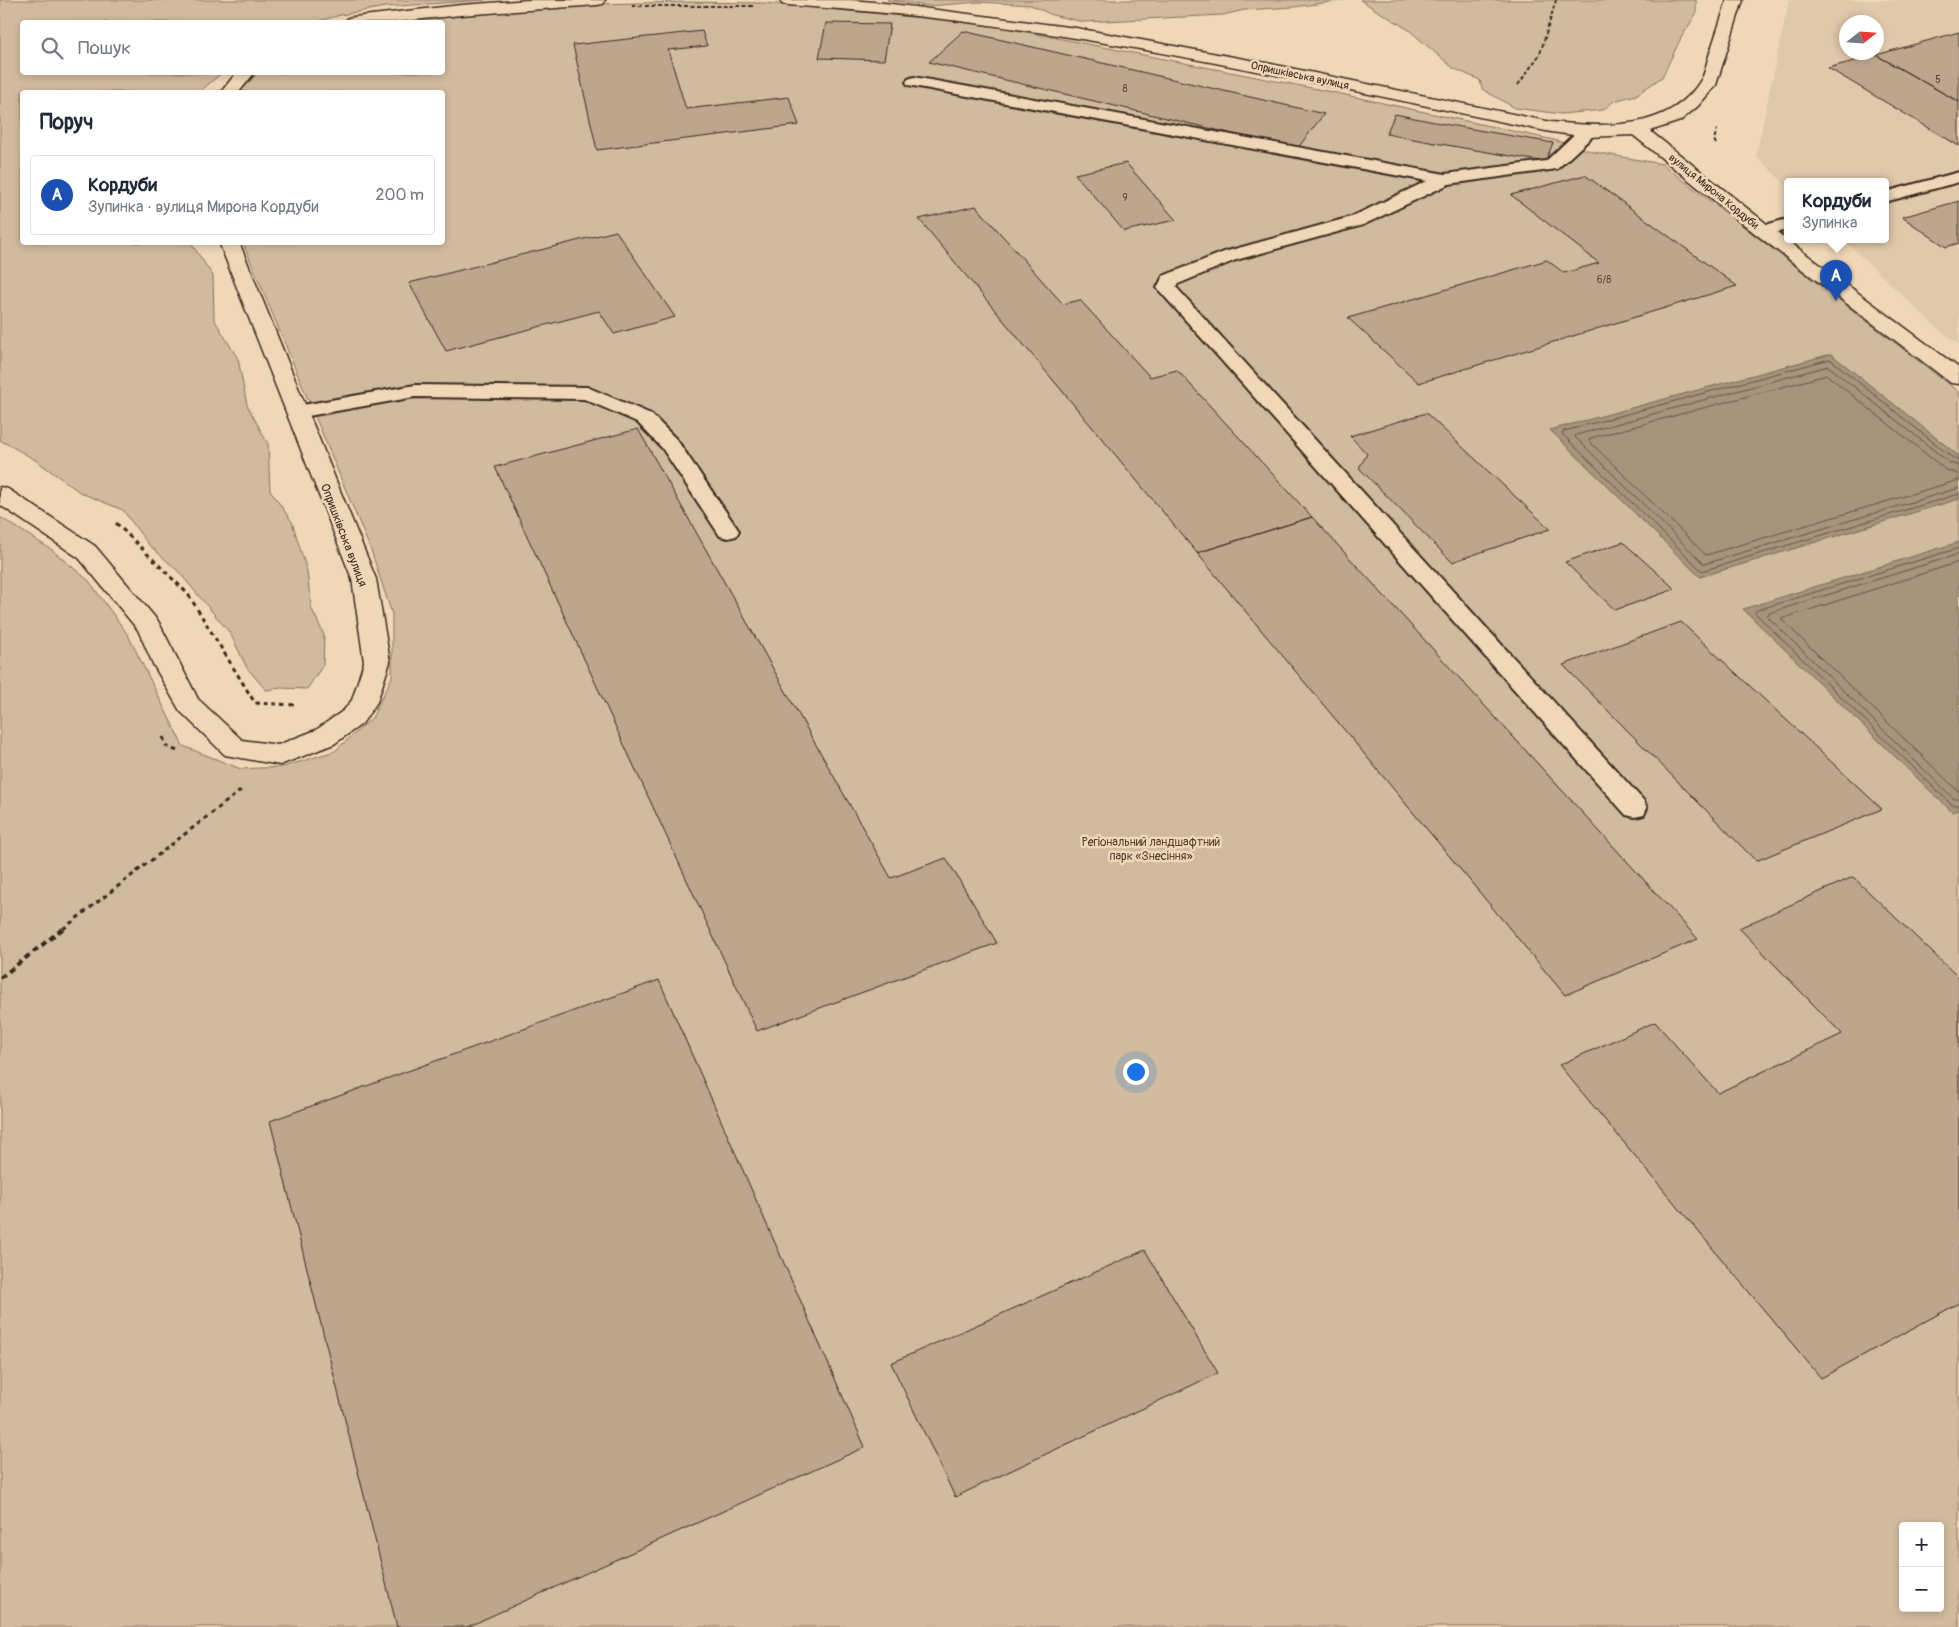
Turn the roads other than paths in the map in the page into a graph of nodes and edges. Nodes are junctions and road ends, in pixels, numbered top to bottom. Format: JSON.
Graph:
{"nodes":[{"id":1,"x":597,"y":0,"type":"edge"},
{"id":2,"x":788,"y":0,"type":"edge"},
{"id":3,"x":1735,"y":0,"type":"edge"},
{"id":4,"x":372,"y":20,"type":"edge"},
{"id":5,"x":244,"y":75,"type":"edge"},
{"id":6,"x":914,"y":82,"type":"dead end"},
{"id":7,"x":232,"y":90,"type":"edge"},
{"id":8,"x":1637,"y":129,"type":"junction"},
{"id":9,"x":1588,"y":131,"type":"junction"},
{"id":10,"x":1959,"y":177,"type":"edge"},
{"id":11,"x":1445,"y":179,"type":"junction"},
{"id":12,"x":1889,"y":196,"type":"edge"},
{"id":13,"x":1784,"y":225,"type":"edge"},
{"id":14,"x":1764,"y":231,"type":"junction"},
{"id":15,"x":231,"y":245,"type":"edge"},
{"id":16,"x":1959,"y":378,"type":"edge"},
{"id":17,"x":297,"y":412,"type":"junction"},
{"id":18,"x":0,"y":494,"type":"edge"},
{"id":19,"x":728,"y":531,"type":"dead end"},
{"id":20,"x":1635,"y":808,"type":"dead end"}],
"edges":[{"from":1,"to":4,"type":"main road"},
{"from":2,"to":9,"type":"main road","name":"Опришківська вулиця"},
{"from":3,"to":8,"type":"main road","name":"Опришківська вулиця"},
{"from":5,"to":7,"type":"main road"},
{"from":6,"to":11,"type":"lane"},
{"from":8,"to":9,"type":"main road","name":"Опришківська вулиця"},
{"from":8,"to":14,"type":"main road","name":"вулиця Мирона Кордуби"},
{"from":9,"to":11,"type":"lane"},
{"from":10,"to":12,"type":"lane"},
{"from":11,"to":20,"type":"lane"},
{"from":13,"to":14,"type":"lane"},
{"from":14,"to":16,"type":"main road","name":"вулиця Мирона Кордуби"},
{"from":15,"to":17,"type":"main road","name":"Опришківська вулиця"},
{"from":17,"to":18,"type":"main road","name":"Опришківська вулиця"},
{"from":17,"to":19,"type":"lane"}]}
